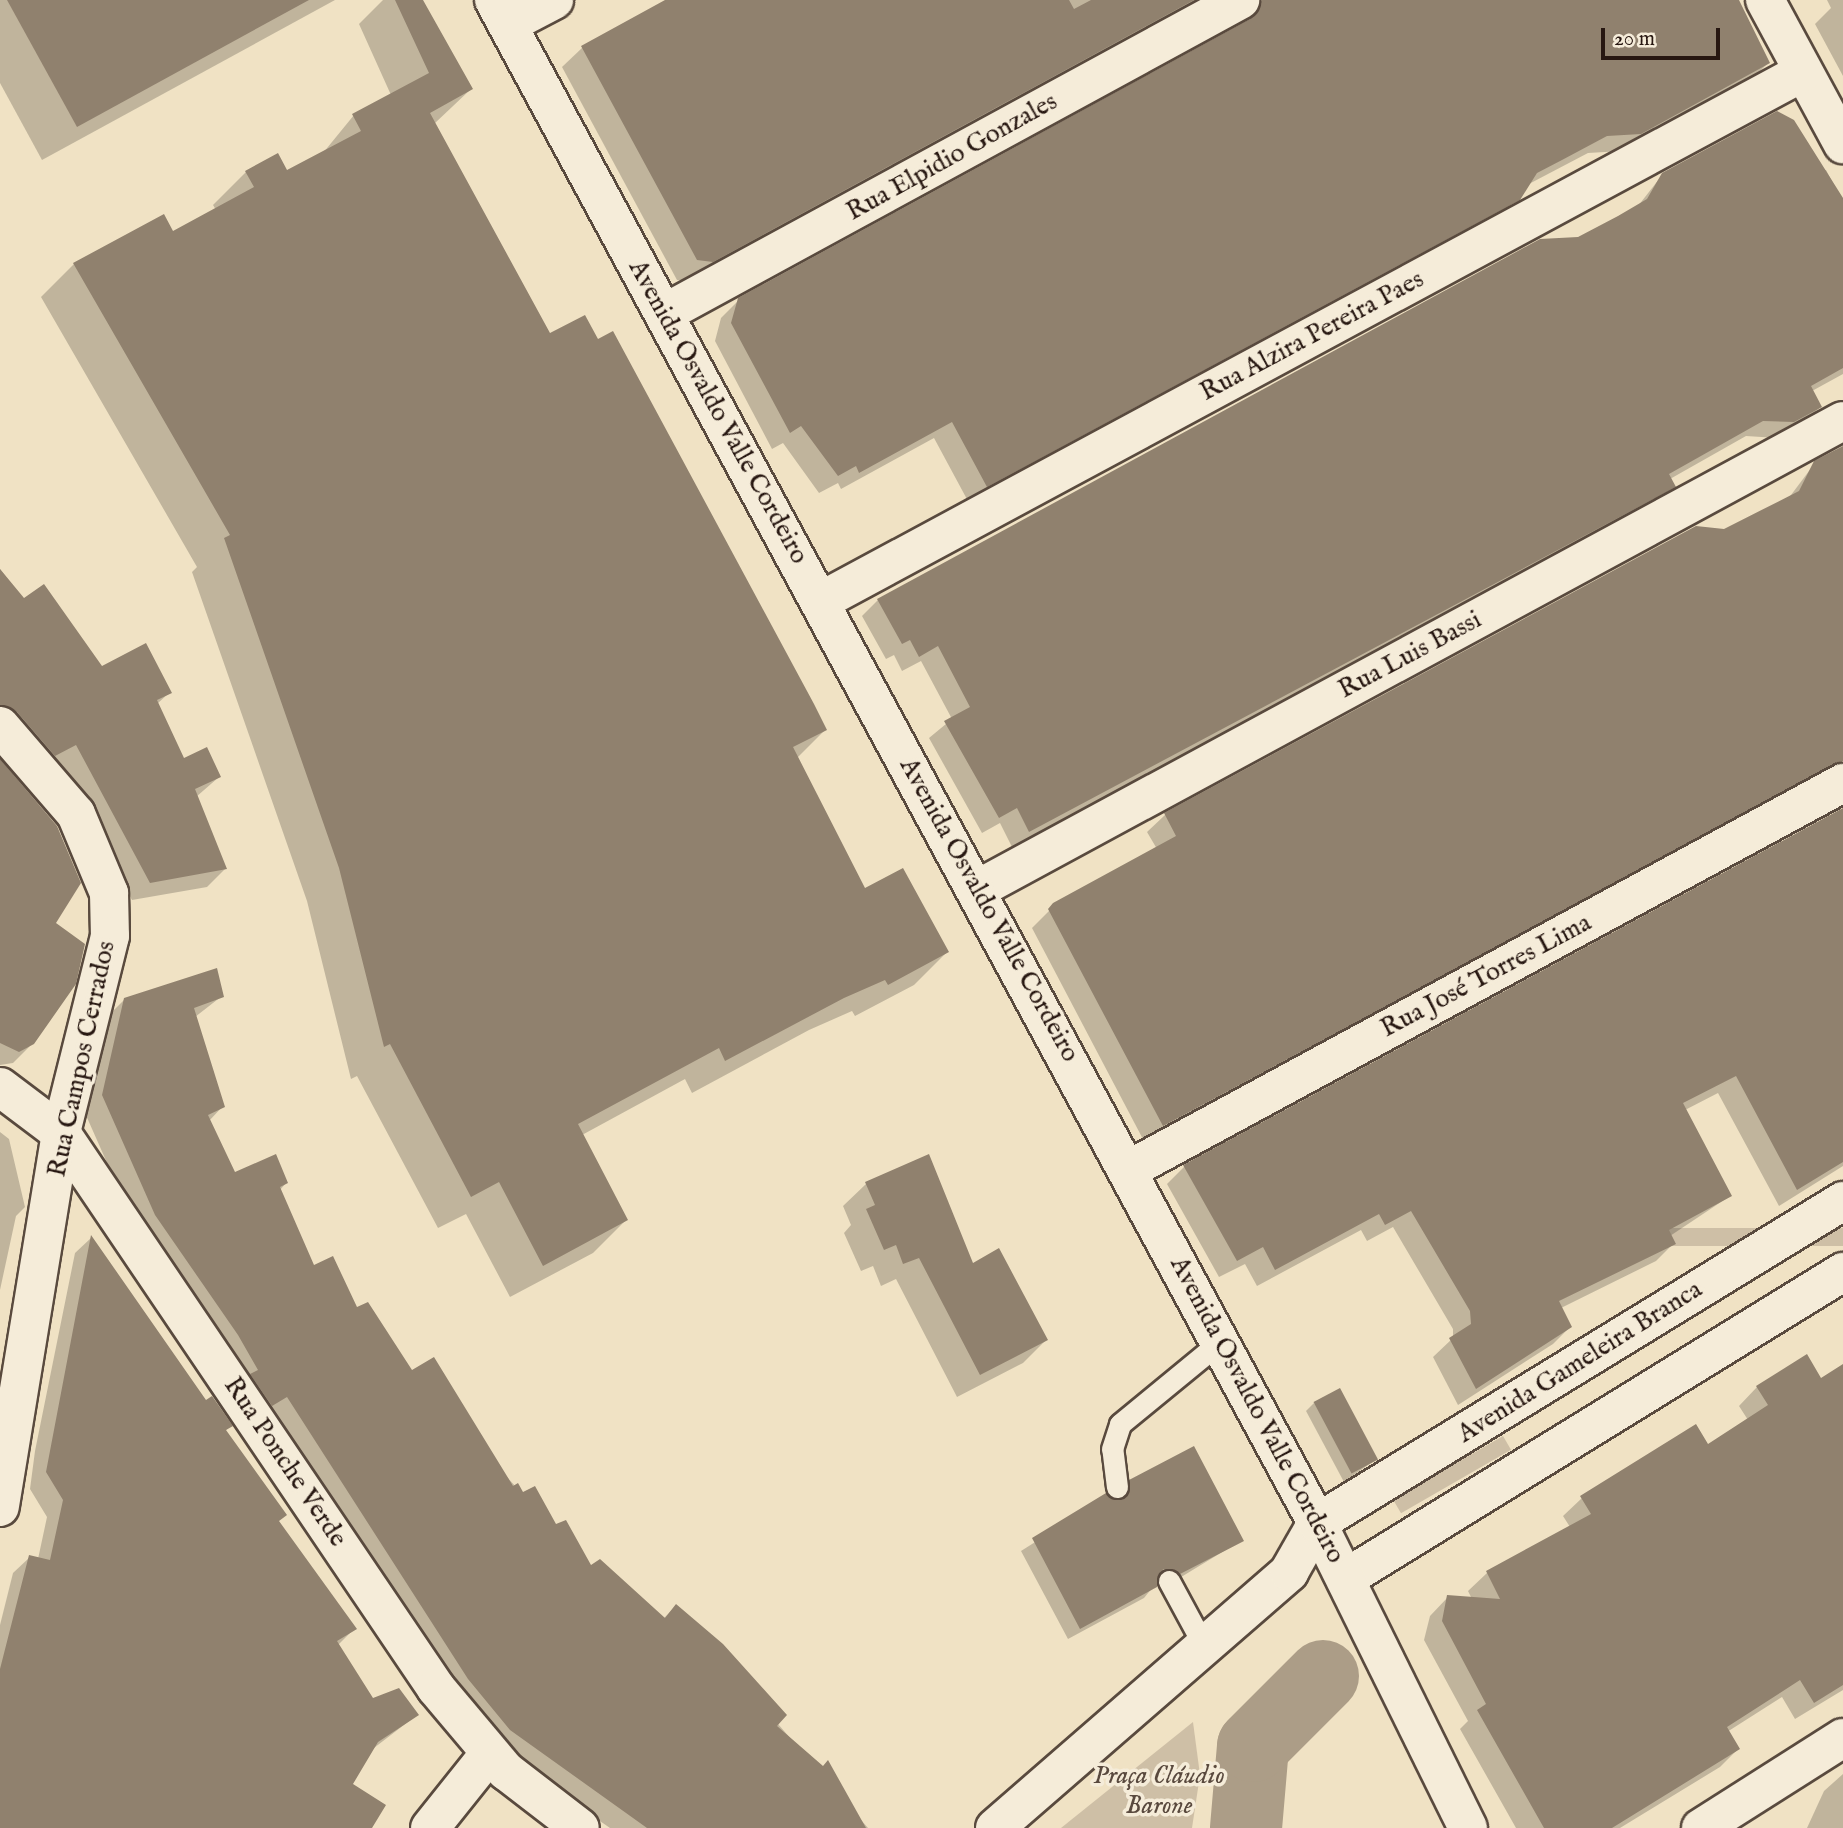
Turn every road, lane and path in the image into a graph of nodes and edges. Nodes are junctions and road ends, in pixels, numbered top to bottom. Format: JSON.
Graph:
{"nodes":[{"id":1,"x":554,"y":0,"type":"edge"},
{"id":2,"x":1240,"y":0,"type":"edge"},
{"id":3,"x":1765,"y":0,"type":"edge"},
{"id":4,"x":501,"y":12,"type":"edge"},
{"id":5,"x":1802,"y":72,"type":"junction"},
{"id":6,"x":1843,"y":144,"type":"edge"},
{"id":7,"x":665,"y":313,"type":"junction"},
{"id":8,"x":1843,"y":421,"type":"edge"},
{"id":9,"x":821,"y":601,"type":"junction"},
{"id":10,"x":0,"y":726,"type":"edge"},
{"id":11,"x":1843,"y":783,"type":"edge"},
{"id":12,"x":978,"y":888,"type":"junction"},
{"id":13,"x":0,"y":1087,"type":"edge"},
{"id":14,"x":61,"y":1133,"type":"junction"},
{"id":15,"x":1130,"y":1169,"type":"junction"},
{"id":16,"x":1843,"y":1201,"type":"edge"},
{"id":17,"x":1843,"y":1272,"type":"edge"},
{"id":18,"x":1221,"y":1341,"type":"junction"},
{"id":19,"x":1515,"y":1402,"type":"junction"},
{"id":20,"x":1545,"y":1456,"type":"junction"},
{"id":21,"x":1117,"y":1487,"type":"dead end"},
{"id":22,"x":0,"y":1507,"type":"edge"},
{"id":23,"x":1317,"y":1523,"type":"junction"},
{"id":24,"x":1289,"y":1572,"type":"junction"},
{"id":25,"x":1346,"y":1578,"type":"junction"},
{"id":26,"x":1168,"y":1581,"type":"dead end"},
{"id":27,"x":1203,"y":1644,"type":"junction"},
{"id":28,"x":1843,"y":1738,"type":"edge"},
{"id":29,"x":489,"y":1754,"type":"junction"},
{"id":30,"x":430,"y":1828,"type":"edge"},
{"id":31,"x":580,"y":1828,"type":"edge"},
{"id":32,"x":995,"y":1828,"type":"edge"},
{"id":33,"x":1468,"y":1828,"type":"edge"},
{"id":34,"x":1701,"y":1828,"type":"edge"}],
"edges":[{"from":1,"to":4,"type":"street"},
{"from":2,"to":7,"type":"street","name":"Rua Elpidio Gonzales"},
{"from":3,"to":5,"type":"street"},
{"from":4,"to":7,"type":"street","name":"Avenida Osvaldo Valle Cordeiro"},
{"from":5,"to":6,"type":"street"},
{"from":5,"to":9,"type":"street","name":"Rua Alzira Pereira Paes"},
{"from":7,"to":9,"type":"street","name":"Avenida Osvaldo Valle Cordeiro"},
{"from":8,"to":12,"type":"street","name":"Rua Luis Bassi"},
{"from":9,"to":12,"type":"street","name":"Avenida Osvaldo Valle Cordeiro"},
{"from":10,"to":14,"type":"street","name":"Rua Campos Cerrados"},
{"from":11,"to":15,"type":"street","name":"Rua José Torres Lima"},
{"from":12,"to":15,"type":"street","name":"Avenida Osvaldo Valle Cordeiro"},
{"from":13,"to":14,"type":"street","name":"Rua Ponche Verde"},
{"from":14,"to":22,"type":"street","name":"Rua Campos Cerrados"},
{"from":14,"to":29,"type":"street","name":"Rua Ponche Verde"},
{"from":15,"to":18,"type":"street","name":"Avenida Osvaldo Valle Cordeiro"},
{"from":16,"to":19,"type":"street","name":"Avenida Gameleira Branca"},
{"from":17,"to":20,"type":"street"},
{"from":18,"to":21,"type":"lane"},
{"from":18,"to":23,"type":"street","name":"Avenida Osvaldo Valle Cordeiro"},
{"from":19,"to":20,"type":"street"},
{"from":19,"to":23,"type":"street","name":"Avenida Gameleira Branca"},
{"from":20,"to":25,"type":"street"},
{"from":23,"to":24,"type":"street"},
{"from":23,"to":25,"type":"street","name":"Avenida Osvaldo Valle Cordeiro"},
{"from":24,"to":25,"type":"street"},
{"from":24,"to":27,"type":"street"},
{"from":25,"to":33,"type":"street","name":"Avenida Osvaldo Valle Cordeiro"},
{"from":26,"to":27,"type":"lane"},
{"from":27,"to":32,"type":"street"},
{"from":28,"to":34,"type":"street"},
{"from":29,"to":30,"type":"street"},
{"from":29,"to":31,"type":"street","name":"Rua Ponche Verde"}]}
